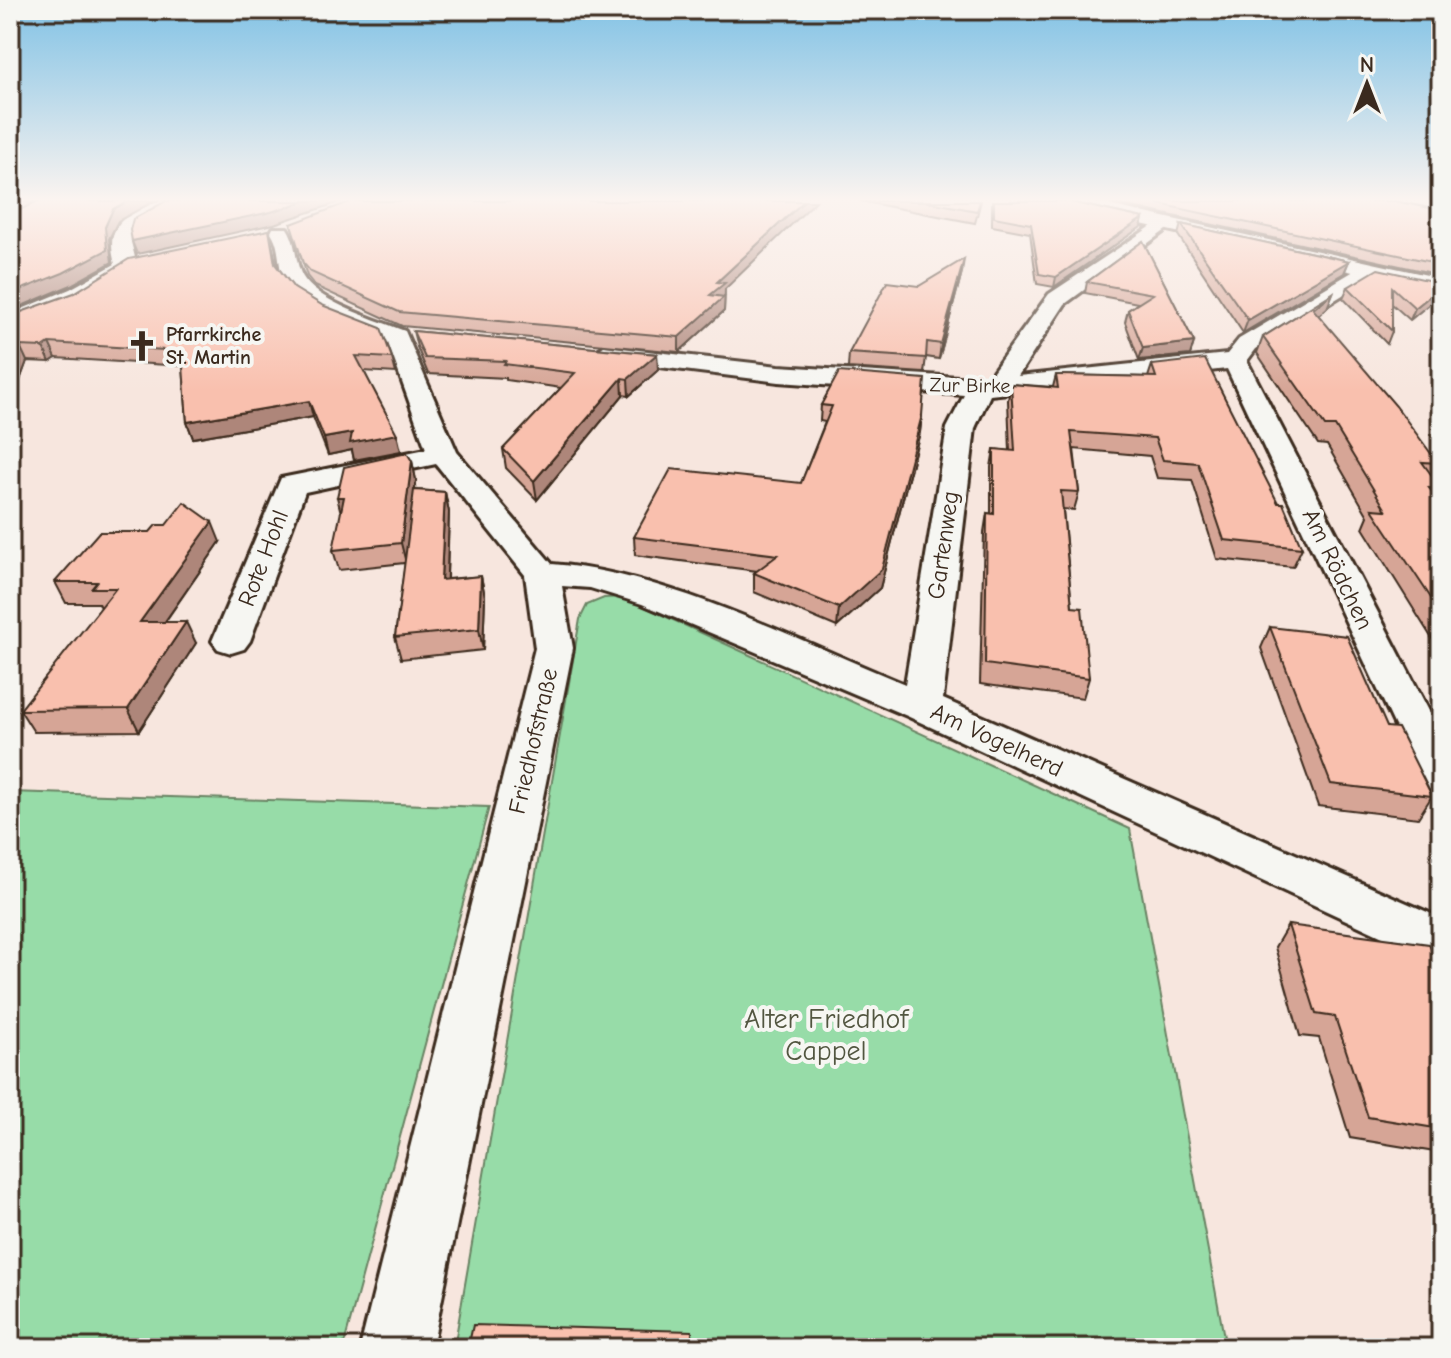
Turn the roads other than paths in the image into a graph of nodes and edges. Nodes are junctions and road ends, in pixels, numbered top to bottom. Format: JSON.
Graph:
{"nodes":[{"id":1,"x":132,"y":264,"type":"edge"},
{"id":2,"x":290,"y":264,"type":"edge"},
{"id":3,"x":1106,"y":264,"type":"edge"},
{"id":4,"x":1350,"y":264,"type":"edge"},
{"id":5,"x":1371,"y":269,"type":"junction"},
{"id":6,"x":1441,"y":285,"type":"edge"},
{"id":7,"x":10,"y":323,"type":"edge"},
{"id":8,"x":397,"y":336,"type":"junction"},
{"id":9,"x":427,"y":338,"type":"edge"},
{"id":10,"x":579,"y":351,"type":"edge"},
{"id":11,"x":1235,"y":361,"type":"junction"},
{"id":12,"x":992,"y":388,"type":"junction"},
{"id":13,"x":443,"y":454,"type":"junction"},
{"id":14,"x":542,"y":574,"type":"junction"},
{"id":15,"x":231,"y":641,"type":"dead end"},
{"id":16,"x":922,"y":706,"type":"junction"},
{"id":17,"x":1441,"y":777,"type":"edge"},
{"id":18,"x":1441,"y":942,"type":"edge"},
{"id":19,"x":396,"y":1348,"type":"edge"}],
"edges":[{"from":1,"to":7,"type":"street"},
{"from":2,"to":8,"type":"street"},
{"from":3,"to":12,"type":"street","name":"Gartenweg"},
{"from":4,"to":5,"type":"street"},
{"from":5,"to":6,"type":"street"},
{"from":5,"to":11,"type":"street"},
{"from":8,"to":9,"type":"street"},
{"from":8,"to":13,"type":"street"},
{"from":10,"to":12,"type":"street","name":"Zur Birke"},
{"from":11,"to":12,"type":"street","name":"Zur Birke"},
{"from":11,"to":17,"type":"street","name":"Am Rödchen"},
{"from":12,"to":16,"type":"street","name":"Gartenweg"},
{"from":13,"to":14,"type":"street"},
{"from":13,"to":15,"type":"street","name":"Rote Hohl"},
{"from":14,"to":16,"type":"street","name":"Am Vogelherd"},
{"from":14,"to":19,"type":"street","name":"Friedhofstraße"},
{"from":16,"to":18,"type":"street","name":"Am Vogelherd"}]}
